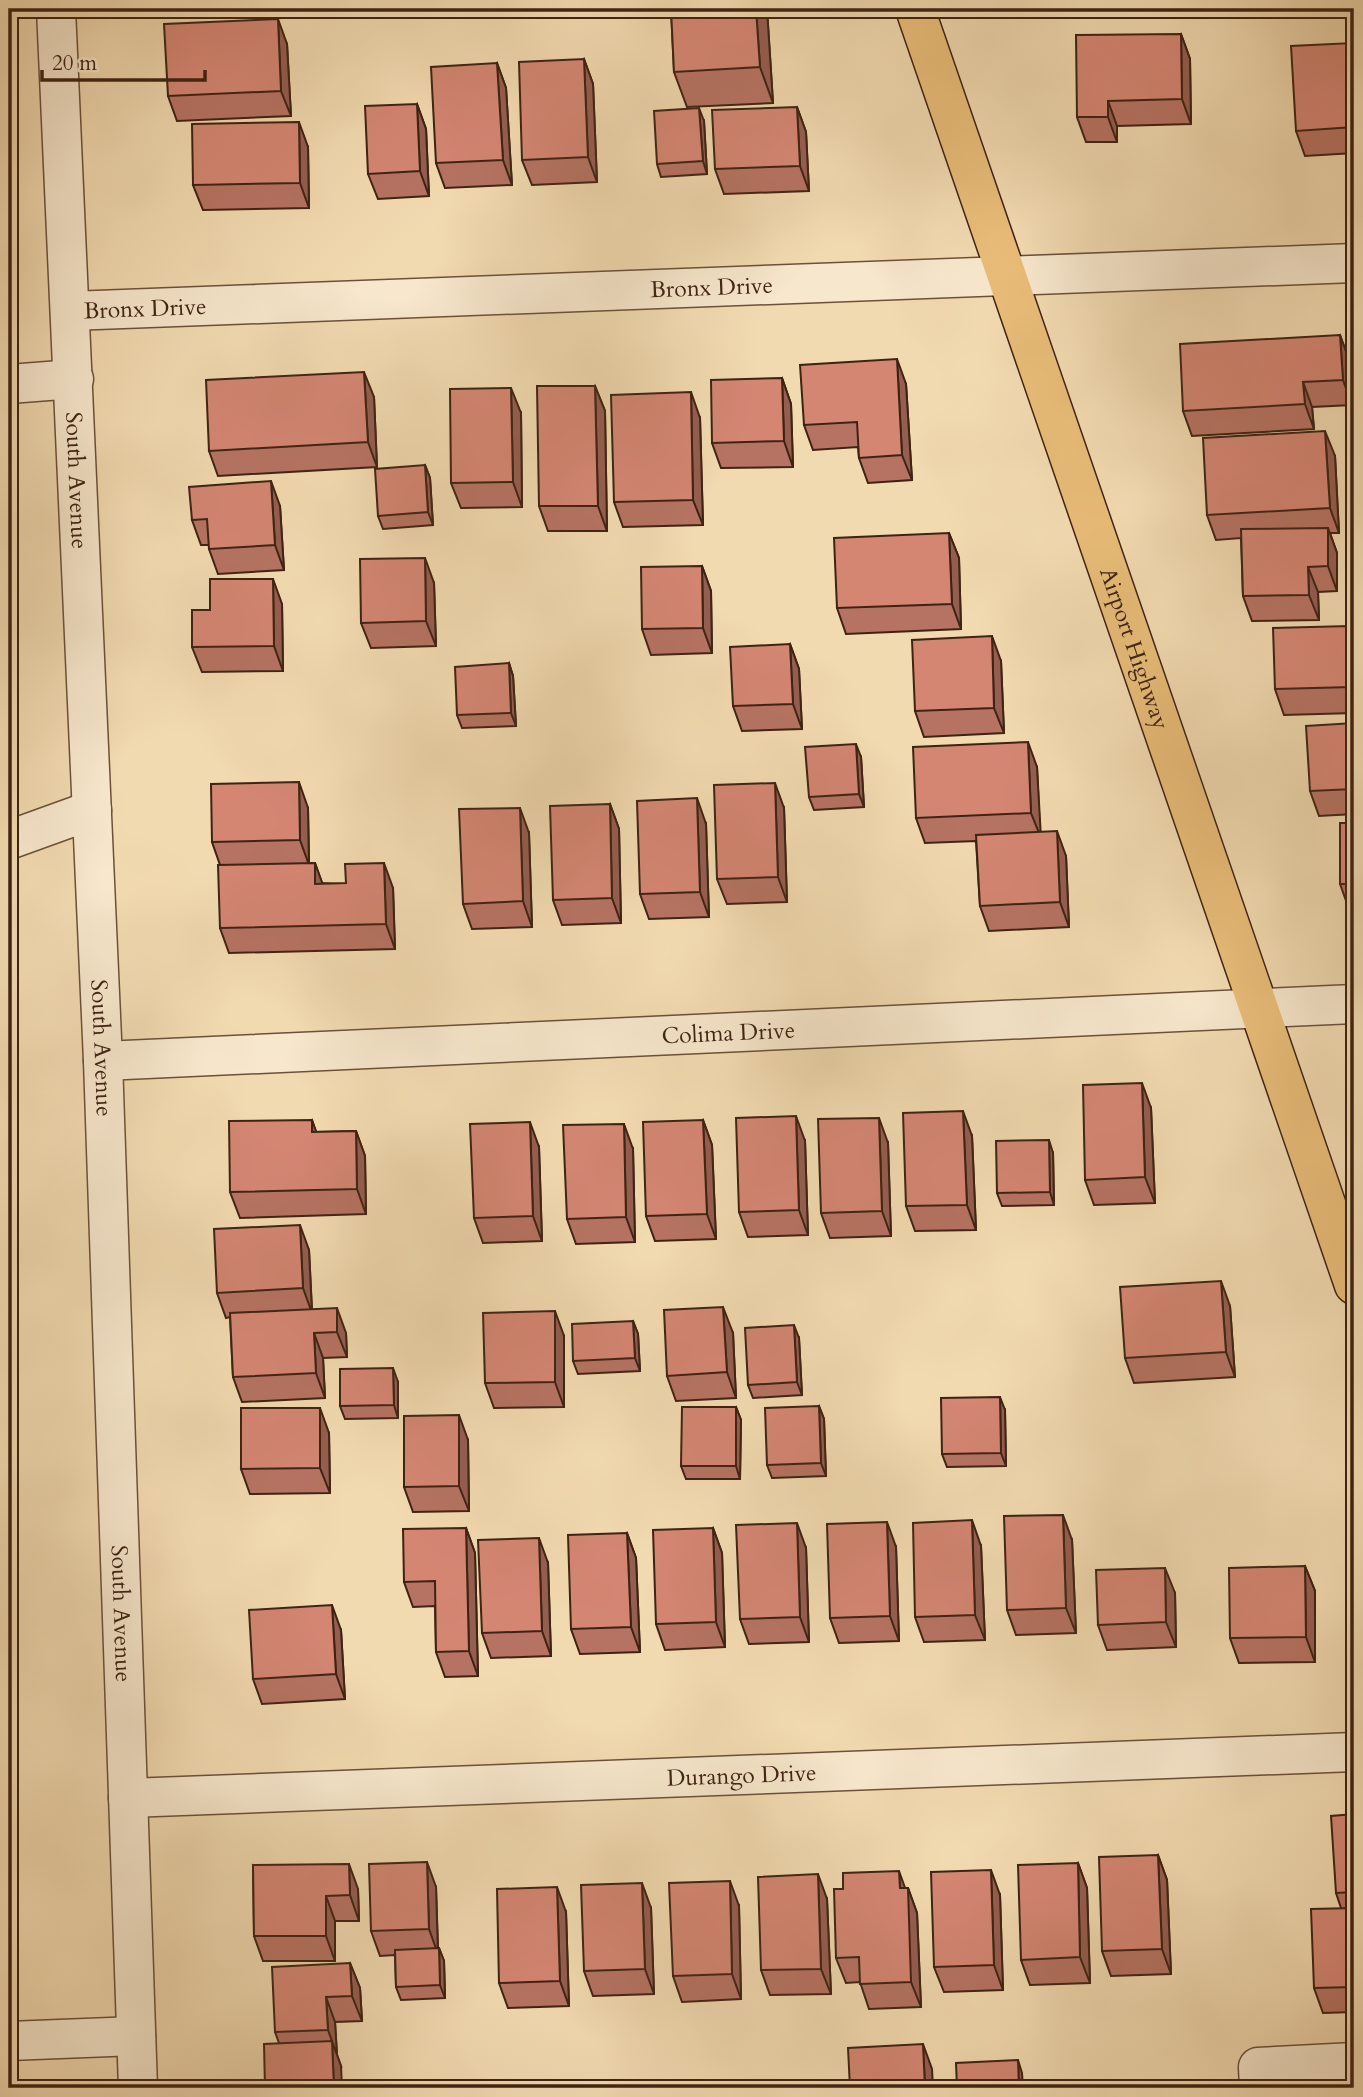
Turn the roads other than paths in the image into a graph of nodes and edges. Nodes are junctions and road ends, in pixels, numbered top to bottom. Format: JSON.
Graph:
{"nodes":[{"id":1,"x":55,"y":9,"type":"edge"},
{"id":2,"x":915,"y":9,"type":"edge"},
{"id":3,"x":1354,"y":263,"type":"edge"},
{"id":4,"x":1007,"y":276,"type":"junction"},
{"id":5,"x":71,"y":311,"type":"junction"},
{"id":6,"x":74,"y":379,"type":"junction"},
{"id":7,"x":9,"y":384,"type":"edge"},
{"id":8,"x":92,"y":810,"type":"junction"},
{"id":9,"x":9,"y":840,"type":"edge"},
{"id":10,"x":1354,"y":1004,"type":"edge"},
{"id":11,"x":1260,"y":1007,"type":"junction"},
{"id":12,"x":103,"y":1061,"type":"junction"},
{"id":13,"x":1354,"y":1285,"type":"edge"},
{"id":14,"x":1354,"y":1752,"type":"edge"},
{"id":15,"x":128,"y":1798,"type":"junction"},
{"id":16,"x":136,"y":2036,"type":"junction"},
{"id":17,"x":9,"y":2041,"type":"edge"},
{"id":18,"x":1354,"y":2062,"type":"edge"},
{"id":19,"x":138,"y":2088,"type":"edge"},
{"id":20,"x":1259,"y":2088,"type":"edge"}],
"edges":[{"from":1,"to":5,"type":"street","name":"South Avenue"},
{"from":2,"to":4,"type":"main road","name":"Airport Highway"},
{"from":3,"to":4,"type":"street","name":"Bronx Drive"},
{"from":4,"to":5,"type":"street","name":"Bronx Drive"},
{"from":4,"to":11,"type":"main road","name":"Airport Highway"},
{"from":5,"to":6,"type":"street","name":"South Avenue"},
{"from":6,"to":7,"type":"street"},
{"from":6,"to":8,"type":"street","name":"South Avenue"},
{"from":8,"to":9,"type":"street"},
{"from":8,"to":12,"type":"street","name":"South Avenue"},
{"from":10,"to":11,"type":"street","name":"Colima Drive"},
{"from":11,"to":12,"type":"street","name":"Colima Drive"},
{"from":11,"to":13,"type":"main road","name":"Airport Highway"},
{"from":12,"to":15,"type":"street","name":"South Avenue"},
{"from":14,"to":15,"type":"street","name":"Durango Drive"},
{"from":15,"to":16,"type":"street","name":"South Avenue"},
{"from":16,"to":17,"type":"street"},
{"from":16,"to":19,"type":"street","name":"South Avenue"},
{"from":18,"to":20,"type":"street"}]}
